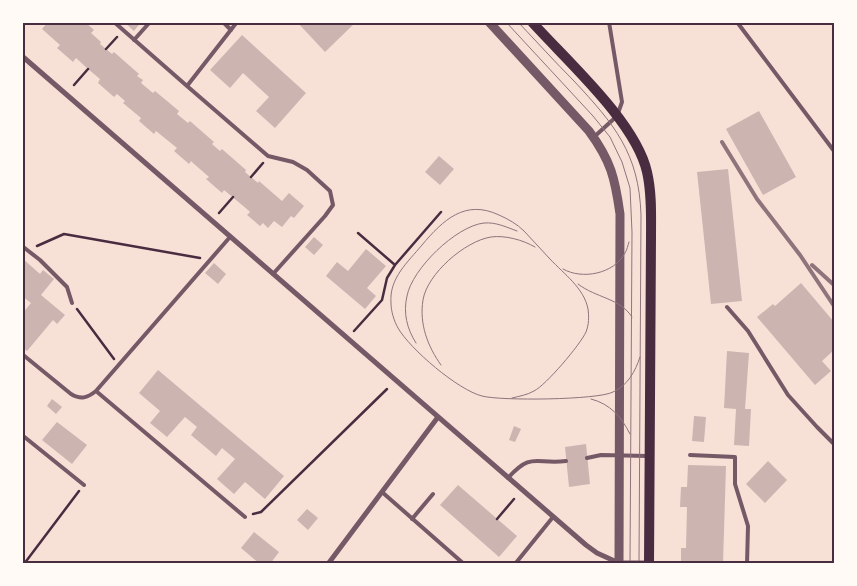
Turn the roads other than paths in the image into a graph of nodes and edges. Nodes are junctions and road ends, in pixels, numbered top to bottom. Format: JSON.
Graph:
{"nodes":[{"id":1,"x":114,"y":22,"type":"edge"},
{"id":2,"x":150,"y":22,"type":"edge"},
{"id":3,"x":223,"y":22,"type":"edge"},
{"id":4,"x":237,"y":22,"type":"edge"},
{"id":5,"x":489,"y":22,"type":"edge"},
{"id":6,"x":532,"y":22,"type":"edge"},
{"id":7,"x":609,"y":22,"type":"edge"},
{"id":8,"x":737,"y":22,"type":"edge"},
{"id":9,"x":231,"y":30,"type":"junction"},
{"id":10,"x":134,"y":40,"type":"junction"},
{"id":11,"x":22,"y":56,"type":"edge"},
{"id":12,"x":187,"y":86,"type":"junction"},
{"id":13,"x":617,"y":116,"type":"junction"},
{"id":14,"x":594,"y":136,"type":"junction"},
{"id":15,"x":834,"y":151,"type":"edge"},
{"id":16,"x":230,"y":237,"type":"junction"},
{"id":17,"x":22,"y":246,"type":"edge"},
{"id":18,"x":273,"y":274,"type":"junction"},
{"id":19,"x":72,"y":304,"type":"road end"},
{"id":20,"x":727,"y":307,"type":"dead end"},
{"id":21,"x":22,"y":354,"type":"edge"},
{"id":22,"x":96,"y":391,"type":"junction"},
{"id":23,"x":438,"y":418,"type":"junction"},
{"id":24,"x":22,"y":435,"type":"edge"},
{"id":25,"x":834,"y":444,"type":"edge"},
{"id":26,"x":690,"y":455,"type":"dead end"},
{"id":27,"x":619,"y":456,"type":"junction"},
{"id":28,"x":650,"y":456,"type":"junction"},
{"id":29,"x":587,"y":458,"type":"dead end"},
{"id":30,"x":566,"y":460,"type":"dead end"},
{"id":31,"x":508,"y":478,"type":"junction"},
{"id":32,"x":84,"y":485,"type":"road end"},
{"id":33,"x":382,"y":492,"type":"junction"},
{"id":34,"x":433,"y":494,"type":"dead end"},
{"id":35,"x":245,"y":517,"type":"road end"},
{"id":36,"x":553,"y":517,"type":"junction"},
{"id":37,"x":412,"y":519,"type":"junction"},
{"id":38,"x":619,"y":563,"type":"edge"},
{"id":39,"x":649,"y":563,"type":"edge"},
{"id":40,"x":328,"y":564,"type":"edge"},
{"id":41,"x":464,"y":564,"type":"edge"},
{"id":42,"x":516,"y":564,"type":"edge"},
{"id":43,"x":747,"y":564,"type":"edge"}],
"edges":[{"from":1,"to":10,"type":"lane"},
{"from":2,"to":10,"type":"lane"},
{"from":3,"to":9,"type":"lane"},
{"from":4,"to":9,"type":"lane"},
{"from":5,"to":14,"type":"street"},
{"from":6,"to":13,"type":"main road"},
{"from":7,"to":13,"type":"lane"},
{"from":8,"to":15,"type":"lane"},
{"from":9,"to":12,"type":"lane"},
{"from":10,"to":12,"type":"lane"},
{"from":11,"to":16,"type":"street"},
{"from":12,"to":18,"type":"lane"},
{"from":13,"to":14,"type":"lane"},
{"from":13,"to":28,"type":"main road"},
{"from":14,"to":27,"type":"street"},
{"from":16,"to":18,"type":"street"},
{"from":16,"to":22,"type":"lane"},
{"from":17,"to":19,"type":"lane"},
{"from":18,"to":23,"type":"street"},
{"from":20,"to":25,"type":"lane"},
{"from":21,"to":22,"type":"lane"},
{"from":22,"to":35,"type":"lane"},
{"from":23,"to":31,"type":"street"},
{"from":23,"to":33,"type":"street"},
{"from":24,"to":32,"type":"lane"},
{"from":26,"to":43,"type":"lane"},
{"from":27,"to":28,"type":"lane"},
{"from":27,"to":29,"type":"lane"},
{"from":27,"to":38,"type":"street"},
{"from":28,"to":39,"type":"main road"},
{"from":30,"to":31,"type":"lane"},
{"from":31,"to":36,"type":"street"},
{"from":33,"to":37,"type":"lane"},
{"from":33,"to":40,"type":"street"},
{"from":34,"to":37,"type":"lane"},
{"from":36,"to":38,"type":"street"},
{"from":36,"to":42,"type":"lane"},
{"from":37,"to":41,"type":"lane"},
{"from":38,"to":39,"type":"street"}]}
